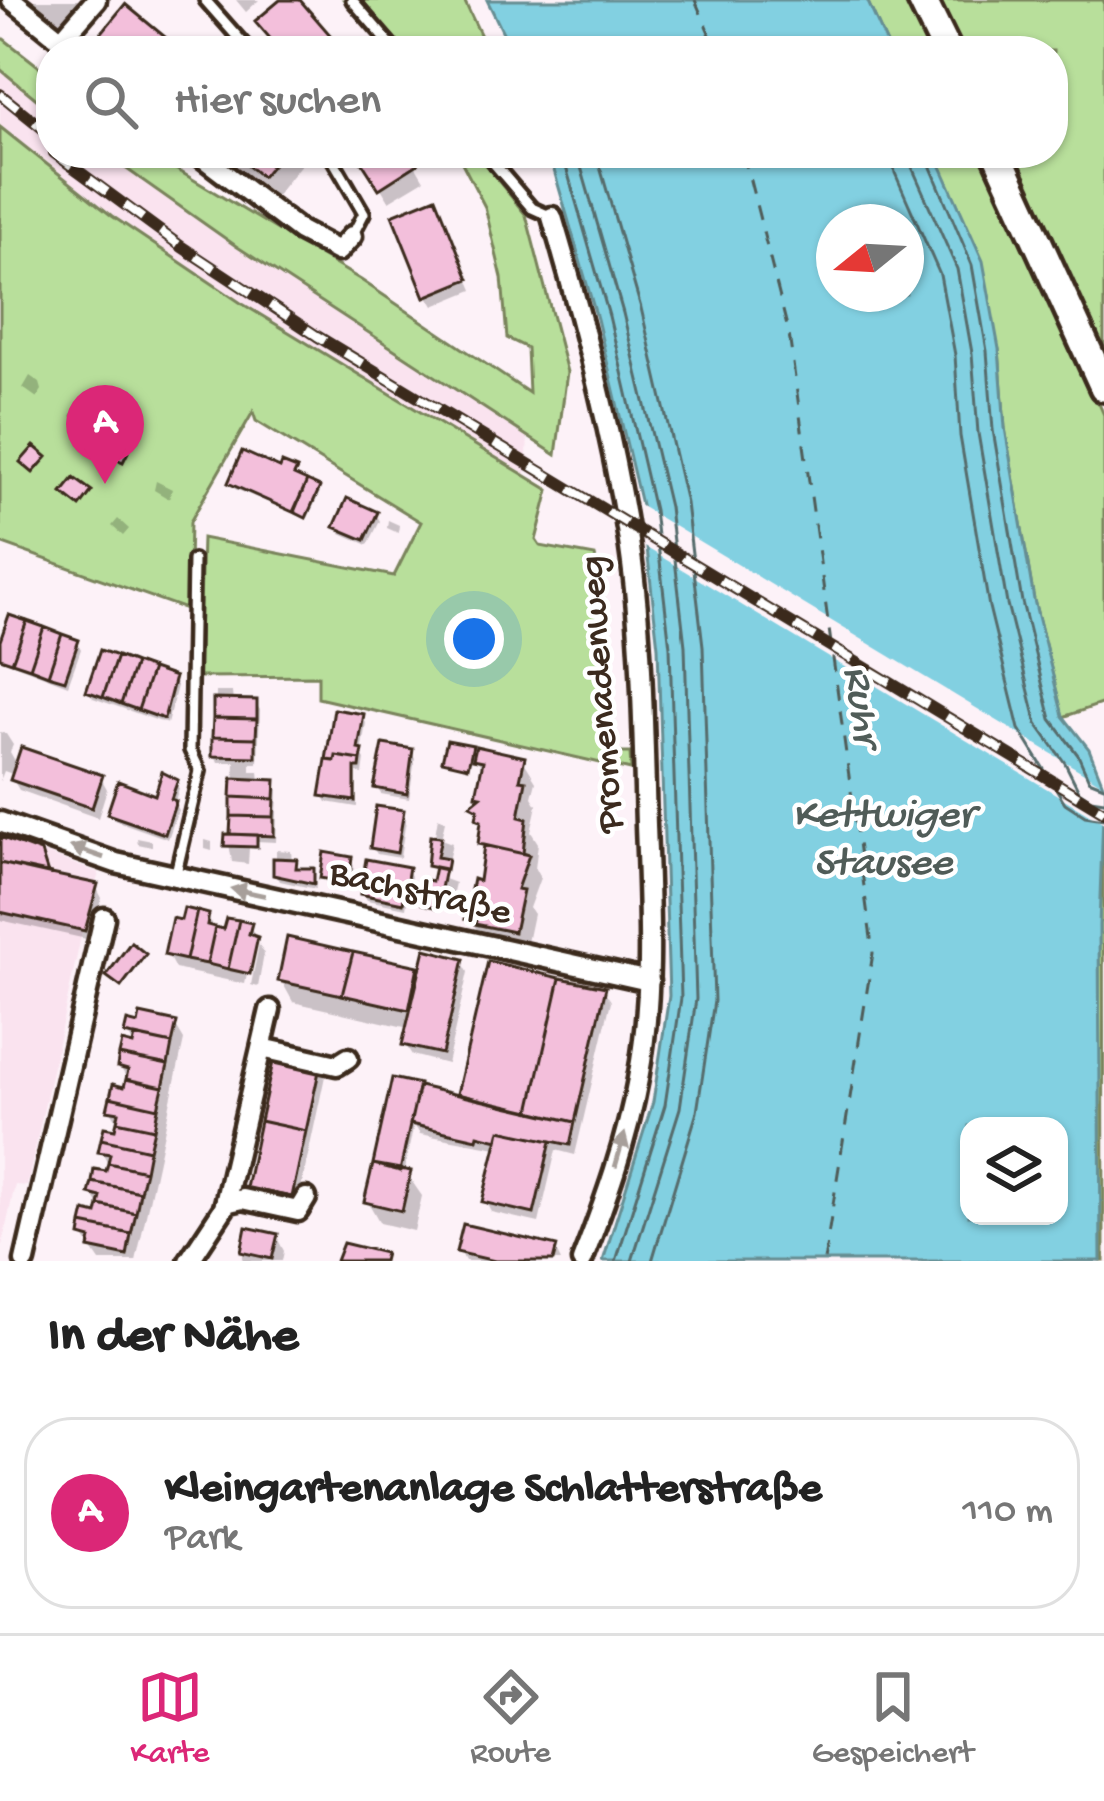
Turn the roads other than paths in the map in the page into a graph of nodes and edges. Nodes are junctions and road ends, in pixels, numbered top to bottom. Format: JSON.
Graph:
{"nodes":[{"id":1,"x":12,"y":0,"type":"edge"},
{"id":2,"x":97,"y":0,"type":"edge"},
{"id":3,"x":205,"y":0,"type":"edge"},
{"id":4,"x":352,"y":0,"type":"edge"},
{"id":5,"x":922,"y":0,"type":"edge"},
{"id":6,"x":57,"y":36,"type":"edge"},
{"id":7,"x":74,"y":36,"type":"edge"},
{"id":8,"x":237,"y":36,"type":"edge"},
{"id":9,"x":384,"y":36,"type":"edge"},
{"id":10,"x":940,"y":36,"type":"edge"},
{"id":11,"x":217,"y":168,"type":"edge"},
{"id":12,"x":338,"y":168,"type":"edge"},
{"id":13,"x":497,"y":168,"type":"edge"},
{"id":14,"x":1005,"y":168,"type":"edge"},
{"id":15,"x":552,"y":217,"type":"joint"},
{"id":16,"x":352,"y":236,"type":"joint"},
{"id":17,"x":1104,"y":386,"type":"edge"},
{"id":18,"x":193,"y":560,"type":"dead end"},
{"id":19,"x":0,"y":822,"type":"edge"},
{"id":20,"x":175,"y":877,"type":"junction"},
{"id":21,"x":104,"y":918,"type":"dead end"},
{"id":22,"x":649,"y":981,"type":"junction"},
{"id":23,"x":270,"y":1010,"type":"dead end"},
{"id":24,"x":262,"y":1048,"type":"junction"},
{"id":25,"x":348,"y":1058,"type":"dead end"},
{"id":26,"x":306,"y":1198,"type":"dead end"},
{"id":27,"x":225,"y":1203,"type":"junction"},
{"id":28,"x":29,"y":1260,"type":"edge"},
{"id":29,"x":189,"y":1261,"type":"edge"},
{"id":30,"x":582,"y":1261,"type":"edge"}],
"edges":[{"from":1,"to":6,"type":"street"},
{"from":2,"to":7,"type":"street"},
{"from":3,"to":8,"type":"lane"},
{"from":4,"to":9,"type":"lane"},
{"from":5,"to":10,"type":"main road"},
{"from":11,"to":16,"type":"street"},
{"from":12,"to":16,"type":"lane"},
{"from":13,"to":15,"type":"lane","name":"Promenadenweg"},
{"from":14,"to":17,"type":"main road"},
{"from":15,"to":22,"type":"street","name":"Promenadenweg"},
{"from":18,"to":20,"type":"lane"},
{"from":20,"to":19,"type":"street","name":"Bachstraße","one_way":true},
{"from":22,"to":20,"type":"street","name":"Bachstraße","one_way":true},
{"from":21,"to":28,"type":"street"},
{"from":30,"to":22,"type":"street","name":"Promenadenweg","one_way":true},
{"from":23,"to":24,"type":"street"},
{"from":24,"to":25,"type":"street"},
{"from":24,"to":27,"type":"street"},
{"from":26,"to":27,"type":"street"},
{"from":27,"to":29,"type":"street"}]}
